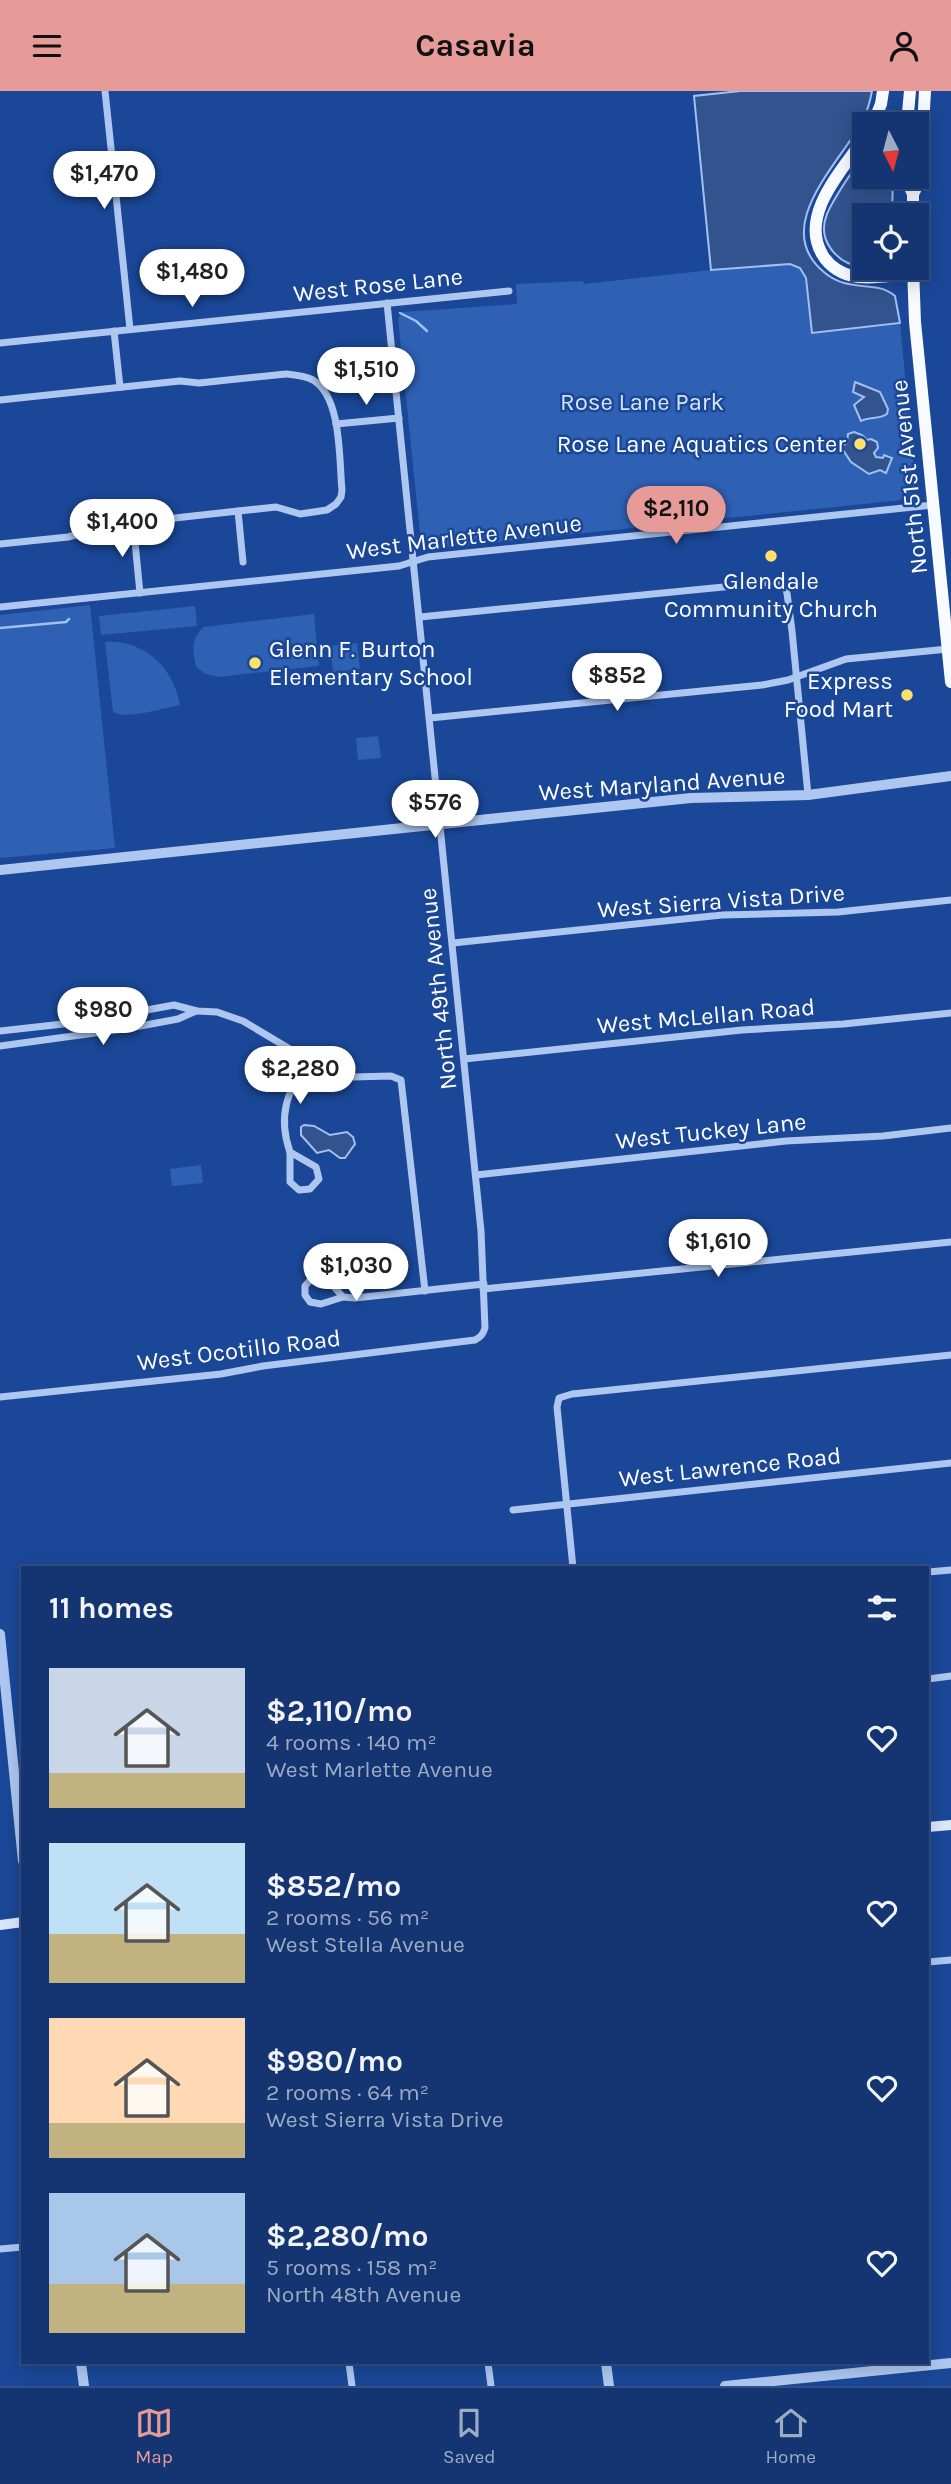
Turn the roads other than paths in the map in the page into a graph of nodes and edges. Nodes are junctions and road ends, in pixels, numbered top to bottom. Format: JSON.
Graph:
{"nodes":[{"id":1,"x":105,"y":91,"type":"edge"},
{"id":2,"x":883,"y":91,"type":"edge"},
{"id":3,"x":910,"y":91,"type":"edge"},
{"id":4,"x":925,"y":91,"type":"edge"},
{"id":5,"x":878,"y":112,"type":"edge"},
{"id":6,"x":908,"y":112,"type":"edge"},
{"id":7,"x":852,"y":157,"type":"edge"},
{"id":8,"x":911,"y":189,"type":"edge"},
{"id":9,"x":913,"y":194,"type":"junction"},
{"id":10,"x":913,"y":203,"type":"edge"},
{"id":11,"x":852,"y":275,"type":"edge"},
{"id":12,"x":913,"y":280,"type":"edge"},
{"id":13,"x":509,"y":291,"type":"dead end"},
{"id":14,"x":387,"y":303,"type":"junction"},
{"id":15,"x":130,"y":329,"type":"junction"},
{"id":16,"x":114,"y":331,"type":"junction"},
{"id":17,"x":0,"y":343,"type":"edge"},
{"id":18,"x":120,"y":387,"type":"junction"},
{"id":19,"x":0,"y":400,"type":"edge"},
{"id":20,"x":399,"y":418,"type":"junction"},
{"id":21,"x":336,"y":424,"type":"junction"},
{"id":22,"x":933,"y":505,"type":"junction"},
{"id":23,"x":238,"y":511,"type":"junction"},
{"id":24,"x":133,"y":522,"type":"junction"},
{"id":25,"x":0,"y":544,"type":"edge"},
{"id":26,"x":243,"y":562,"type":"dead end"},
{"id":27,"x":414,"y":563,"type":"junction"},
{"id":28,"x":140,"y":593,"type":"junction"},
{"id":29,"x":0,"y":607,"type":"edge"},
{"id":30,"x":419,"y":617,"type":"junction"},
{"id":31,"x":948,"y":649,"type":"junction"},
{"id":32,"x":797,"y":676,"type":"junction"},
{"id":33,"x":951,"y":682,"type":"edge"},
{"id":34,"x":430,"y":718,"type":"junction"},
{"id":35,"x":951,"y":776,"type":"edge"},
{"id":36,"x":808,"y":795,"type":"junction"},
{"id":37,"x":441,"y":824,"type":"junction"},
{"id":38,"x":0,"y":870,"type":"edge"},
{"id":39,"x":951,"y":900,"type":"edge"},
{"id":40,"x":453,"y":943,"type":"junction"},
{"id":41,"x":197,"y":1011,"type":"junction"},
{"id":42,"x":951,"y":1013,"type":"edge"},
{"id":43,"x":0,"y":1031,"type":"edge"},
{"id":44,"x":0,"y":1046,"type":"edge"},
{"id":45,"x":464,"y":1059,"type":"junction"},
{"id":46,"x":306,"y":1060,"type":"junction"},
{"id":47,"x":951,"y":1128,"type":"edge"},
{"id":48,"x":290,"y":1151,"type":"junction"},
{"id":49,"x":476,"y":1175,"type":"junction"},
{"id":50,"x":951,"y":1242,"type":"edge"},
{"id":51,"x":483,"y":1287,"type":"junction"},
{"id":52,"x":425,"y":1291,"type":"junction"},
{"id":53,"x":343,"y":1297,"type":"junction"},
{"id":54,"x":481,"y":1337,"type":"joint"},
{"id":55,"x":951,"y":1355,"type":"edge"},
{"id":56,"x":0,"y":1397,"type":"edge"},
{"id":57,"x":951,"y":1463,"type":"edge"},
{"id":58,"x":566,"y":1504,"type":"junction"},
{"id":59,"x":513,"y":1510,"type":"dead end"},
{"id":60,"x":573,"y":1566,"type":"edge"},
{"id":61,"x":951,"y":1570,"type":"edge"},
{"id":62,"x":929,"y":1572,"type":"edge"},
{"id":63,"x":0,"y":1634,"type":"edge"},
{"id":64,"x":951,"y":1676,"type":"edge"},
{"id":65,"x":929,"y":1679,"type":"edge"},
{"id":66,"x":951,"y":1825,"type":"edge"},
{"id":67,"x":929,"y":1827,"type":"edge"},
{"id":68,"x":21,"y":1841,"type":"edge"},
{"id":69,"x":21,"y":1922,"type":"edge"},
{"id":70,"x":0,"y":1925,"type":"edge"},
{"id":71,"x":951,"y":1960,"type":"edge"},
{"id":72,"x":929,"y":1962,"type":"edge"},
{"id":73,"x":21,"y":2247,"type":"edge"},
{"id":74,"x":0,"y":2249,"type":"edge"},
{"id":75,"x":951,"y":2363,"type":"edge"},
{"id":76,"x":81,"y":2364,"type":"edge"},
{"id":77,"x":349,"y":2364,"type":"edge"},
{"id":78,"x":488,"y":2364,"type":"edge"},
{"id":79,"x":606,"y":2364,"type":"edge"},
{"id":80,"x":83,"y":2386,"type":"edge"},
{"id":81,"x":352,"y":2386,"type":"edge"},
{"id":82,"x":491,"y":2386,"type":"edge"},
{"id":83,"x":609,"y":2386,"type":"edge"},
{"id":84,"x":725,"y":2386,"type":"edge"}],
"edges":[{"from":1,"to":15,"type":"street"},
{"from":2,"to":5,"type":"main road"},
{"from":3,"to":6,"type":"main road"},
{"from":4,"to":9,"type":"main road"},
{"from":7,"to":11,"type":"main road"},
{"from":8,"to":9,"type":"main road"},
{"from":9,"to":10,"type":"main road"},
{"from":12,"to":22,"type":"main road","name":"North 51st Avenue"},
{"from":13,"to":14,"type":"street","name":"West Rose Lane"},
{"from":14,"to":15,"type":"street","name":"West Rose Lane"},
{"from":14,"to":20,"type":"street","name":"North 49th Avenue"},
{"from":15,"to":16,"type":"street","name":"West Rose Lane"},
{"from":16,"to":17,"type":"street","name":"West Rose Lane"},
{"from":16,"to":18,"type":"street"},
{"from":18,"to":19,"type":"street"},
{"from":18,"to":21,"type":"street"},
{"from":20,"to":21,"type":"street"},
{"from":20,"to":27,"type":"street","name":"North 49th Avenue"},
{"from":21,"to":23,"type":"street"},
{"from":22,"to":27,"type":"street","name":"West Marlette Avenue"},
{"from":22,"to":31,"type":"main road","name":"North 51st Avenue"},
{"from":23,"to":24,"type":"street"},
{"from":23,"to":26,"type":"street"},
{"from":24,"to":25,"type":"street"},
{"from":24,"to":28,"type":"street"},
{"from":27,"to":28,"type":"street","name":"West Marlette Avenue"},
{"from":27,"to":30,"type":"street","name":"North 49th Avenue"},
{"from":28,"to":29,"type":"street","name":"West Marlette Avenue"},
{"from":30,"to":32,"type":"street"},
{"from":30,"to":34,"type":"street","name":"North 49th Avenue"},
{"from":31,"to":32,"type":"street"},
{"from":31,"to":33,"type":"main road","name":"North 51st Avenue"},
{"from":32,"to":34,"type":"street"},
{"from":32,"to":36,"type":"street"},
{"from":34,"to":37,"type":"street","name":"North 49th Avenue"},
{"from":35,"to":36,"type":"street","name":"West Maryland Avenue"},
{"from":36,"to":37,"type":"street","name":"West Maryland Avenue"},
{"from":37,"to":38,"type":"street","name":"West Maryland Avenue"},
{"from":37,"to":40,"type":"street","name":"North 49th Avenue"},
{"from":39,"to":40,"type":"street","name":"West Sierra Vista Drive"},
{"from":40,"to":45,"type":"street","name":"North 49th Avenue"},
{"from":41,"to":43,"type":"street"},
{"from":41,"to":44,"type":"street"},
{"from":41,"to":46,"type":"street"},
{"from":42,"to":45,"type":"street","name":"West McLellan Road"},
{"from":45,"to":49,"type":"street","name":"North 49th Avenue"},
{"from":46,"to":48,"type":"street"},
{"from":46,"to":52,"type":"street"},
{"from":47,"to":49,"type":"street","name":"West Tuckey Lane"},
{"from":48,"to":48,"type":"street"},
{"from":49,"to":51,"type":"street","name":"North 49th Avenue"},
{"from":50,"to":51,"type":"street"},
{"from":51,"to":52,"type":"street"},
{"from":51,"to":54,"type":"street","name":"North 49th Avenue"},
{"from":52,"to":53,"type":"street"},
{"from":53,"to":53,"type":"street"},
{"from":54,"to":56,"type":"street","name":"West Ocotillo Road"},
{"from":55,"to":58,"type":"street"},
{"from":57,"to":58,"type":"street","name":"West Lawrence Road"},
{"from":58,"to":59,"type":"street","name":"West Lawrence Road"},
{"from":58,"to":60,"type":"street"},
{"from":61,"to":62,"type":"street"},
{"from":63,"to":68,"type":"street"},
{"from":64,"to":65,"type":"street"},
{"from":66,"to":67,"type":"main road"},
{"from":69,"to":70,"type":"main road"},
{"from":71,"to":72,"type":"street"},
{"from":73,"to":74,"type":"street"},
{"from":75,"to":84,"type":"street"},
{"from":76,"to":80,"type":"street"},
{"from":77,"to":81,"type":"street"},
{"from":78,"to":82,"type":"street"},
{"from":79,"to":83,"type":"street"}]}
